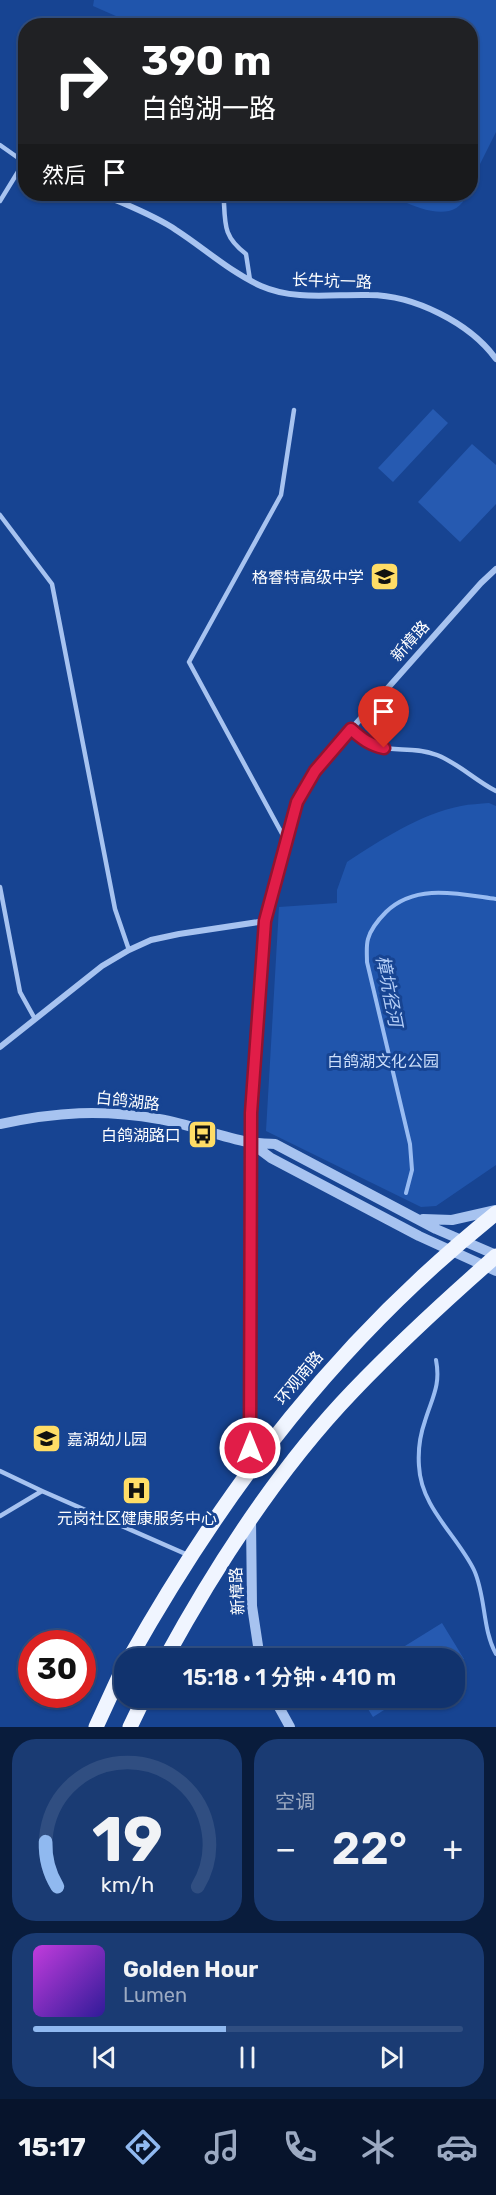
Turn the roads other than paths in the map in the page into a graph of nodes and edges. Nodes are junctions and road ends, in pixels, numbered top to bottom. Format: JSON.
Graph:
{"nodes":[{"id":1,"x":0,"y":145,"type":"edge"},
{"id":2,"x":18,"y":157,"type":"edge"},
{"id":3,"x":18,"y":173,"type":"edge"},
{"id":4,"x":0,"y":201,"type":"edge"},
{"id":5,"x":116,"y":201,"type":"edge"},
{"id":6,"x":224,"y":203,"type":"dead end"},
{"id":7,"x":250,"y":280,"type":"junction"},
{"id":8,"x":496,"y":359,"type":"edge"},
{"id":9,"x":294,"y":410,"type":"dead end"},
{"id":10,"x":0,"y":515,"type":"edge"},
{"id":11,"x":496,"y":569,"type":"edge"},
{"id":12,"x":351,"y":729,"type":"junction"},
{"id":13,"x":496,"y":791,"type":"edge"},
{"id":14,"x":286,"y":841,"type":"junction"},
{"id":15,"x":0,"y":887,"type":"edge"},
{"id":16,"x":265,"y":921,"type":"junction"},
{"id":17,"x":129,"y":950,"type":"junction"},
{"id":18,"x":35,"y":1019,"type":"junction"},
{"id":19,"x":0,"y":1047,"type":"edge"},
{"id":20,"x":0,"y":1124,"type":"edge"},
{"id":21,"x":250,"y":1143,"type":"junction"},
{"id":22,"x":496,"y":1211,"type":"edge"},
{"id":23,"x":413,"y":1217,"type":"junction"},
{"id":24,"x":463,"y":1240,"type":"junction"},
{"id":25,"x":451,"y":1251,"type":"junction"},
{"id":26,"x":493,"y":1262,"type":"edge"},
{"id":27,"x":251,"y":1468,"type":"junction"},
{"id":28,"x":0,"y":1470,"type":"edge"},
{"id":29,"x":42,"y":1491,"type":"junction"},
{"id":30,"x":0,"y":1516,"type":"edge"},
{"id":31,"x":251,"y":1521,"type":"junction"},
{"id":32,"x":190,"y":1556,"type":"junction"},
{"id":33,"x":136,"y":1648,"type":"edge"},
{"id":34,"x":171,"y":1648,"type":"edge"},
{"id":35,"x":258,"y":1648,"type":"edge"},
{"id":36,"x":114,"y":1688,"type":"edge"},
{"id":37,"x":139,"y":1708,"type":"edge"},
{"id":38,"x":280,"y":1708,"type":"edge"},
{"id":39,"x":96,"y":1727,"type":"edge"},
{"id":40,"x":130,"y":1727,"type":"edge"},
{"id":41,"x":290,"y":1727,"type":"edge"}],
"edges":[{"from":1,"to":2,"type":"lane"},
{"from":3,"to":4,"type":"lane"},
{"from":5,"to":7,"type":"street","name":"长牛坑一路"},
{"from":6,"to":7,"type":"lane"},
{"from":7,"to":8,"type":"street","name":"长牛坑一路"},
{"from":9,"to":14,"type":"lane"},
{"from":10,"to":17,"type":"lane"},
{"from":11,"to":12,"type":"street","name":"新樟路"},
{"from":12,"to":13,"type":"lane"},
{"from":12,"to":14,"type":"street","name":"新樟路"},
{"from":14,"to":16,"type":"street","name":"新樟路"},
{"from":15,"to":18,"type":"lane"},
{"from":16,"to":17,"type":"street"},
{"from":16,"to":21,"type":"street","name":"新樟路"},
{"from":17,"to":18,"type":"street"},
{"from":18,"to":19,"type":"street"},
{"from":20,"to":21,"type":"street","name":"白鸽湖路"},
{"from":21,"to":23,"type":"street","name":"白鸽湖路"},
{"from":21,"to":25,"type":"street","name":"白鸽湖路"},
{"from":21,"to":27,"type":"street","name":"新樟路"},
{"from":22,"to":23,"type":"street"},
{"from":22,"to":24,"type":"main road","name":"环观南路"},
{"from":23,"to":24,"type":"street","name":"白鸽湖路"},
{"from":24,"to":25,"type":"main road","name":"环观南路"},
{"from":24,"to":26,"type":"street","name":"白鸽湖路"},
{"from":25,"to":26,"type":"street","name":"白鸽湖路"},
{"from":25,"to":27,"type":"main road","name":"环观南路"},
{"from":26,"to":31,"type":"main road"},
{"from":27,"to":32,"type":"main road","name":"环观南路"},
{"from":28,"to":29,"type":"lane"},
{"from":29,"to":30,"type":"lane"},
{"from":29,"to":32,"type":"lane"},
{"from":31,"to":34,"type":"main road"},
{"from":31,"to":35,"type":"street","name":"新樟路"},
{"from":32,"to":33,"type":"main road","name":"环观南路"},
{"from":36,"to":39,"type":"main road"},
{"from":37,"to":40,"type":"main road"},
{"from":38,"to":41,"type":"street"}]}
